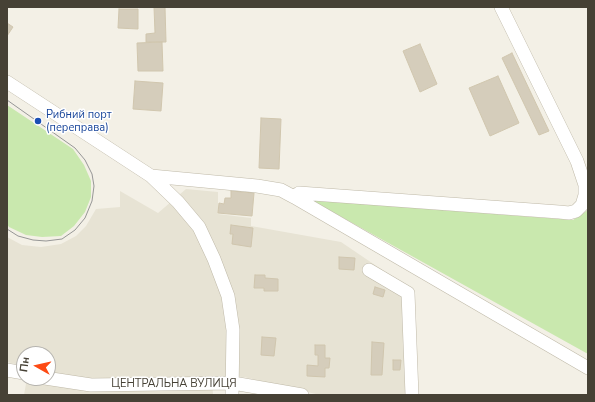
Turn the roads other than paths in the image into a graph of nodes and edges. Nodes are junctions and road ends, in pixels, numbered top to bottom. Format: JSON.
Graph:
{"nodes":[{"id":1,"x":501,"y":7,"type":"edge"},
{"id":2,"x":7,"y":82,"type":"edge"},
{"id":3,"x":150,"y":176,"type":"junction"},
{"id":4,"x":294,"y":197,"type":"junction"},
{"id":5,"x":369,"y":270,"type":"dead end"},
{"id":6,"x":588,"y":368,"type":"edge"},
{"id":7,"x":56,"y":380,"type":"edge"},
{"id":8,"x":232,"y":389,"type":"edge"},
{"id":9,"x":302,"y":395,"type":"edge"},
{"id":10,"x":412,"y":395,"type":"edge"}],
"edges":[{"from":1,"to":4,"type":"street"},
{"from":2,"to":3,"type":"street"},
{"from":3,"to":4,"type":"street"},
{"from":3,"to":8,"type":"street"},
{"from":4,"to":6,"type":"street"},
{"from":5,"to":10,"type":"street"},
{"from":7,"to":8,"type":"street","name":"ЦЕНТРАЛЬНА ВУЛИЦЯ"},
{"from":8,"to":9,"type":"street","name":"ЦЕНТРАЛЬНА ВУЛИЦЯ"}]}
